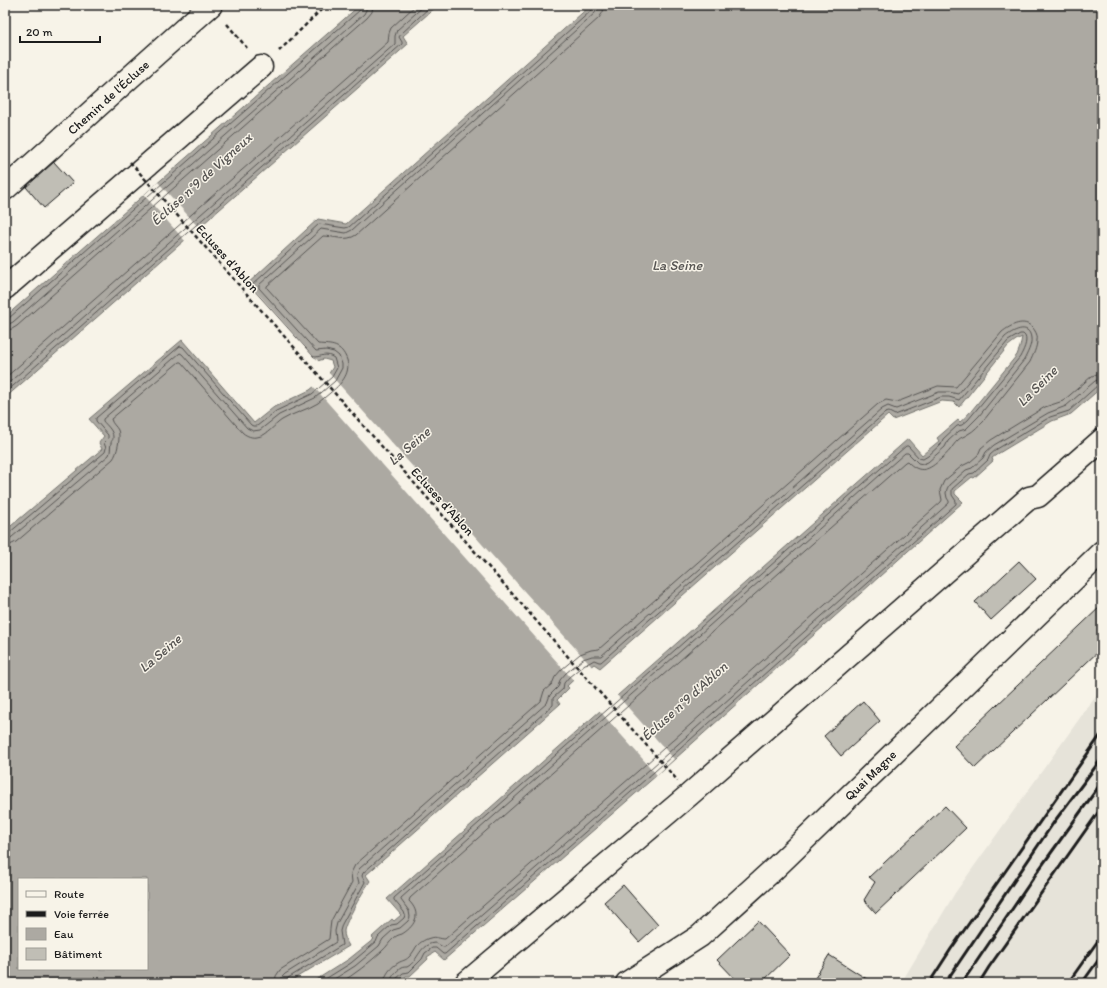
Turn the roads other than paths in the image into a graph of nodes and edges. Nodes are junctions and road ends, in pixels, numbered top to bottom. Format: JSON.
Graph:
{"nodes":[{"id":1,"x":211,"y":5,"type":"edge"},
{"id":2,"x":261,"y":68,"type":"road end"},
{"id":3,"x":5,"y":189,"type":"edge"},
{"id":4,"x":5,"y":288,"type":"edge"},
{"id":5,"x":1102,"y":440,"type":"edge"},
{"id":6,"x":1102,"y":552,"type":"edge"},
{"id":7,"x":466,"y":983,"type":"edge"},
{"id":8,"x":627,"y":983,"type":"edge"}],
"edges":[{"from":1,"to":3,"type":"main road","name":"Chemin de l'Écluse"},
{"from":2,"to":4,"type":"main road"},
{"from":5,"to":7,"type":"main road"},
{"from":6,"to":8,"type":"main road","name":"Quai Magne"}]}
